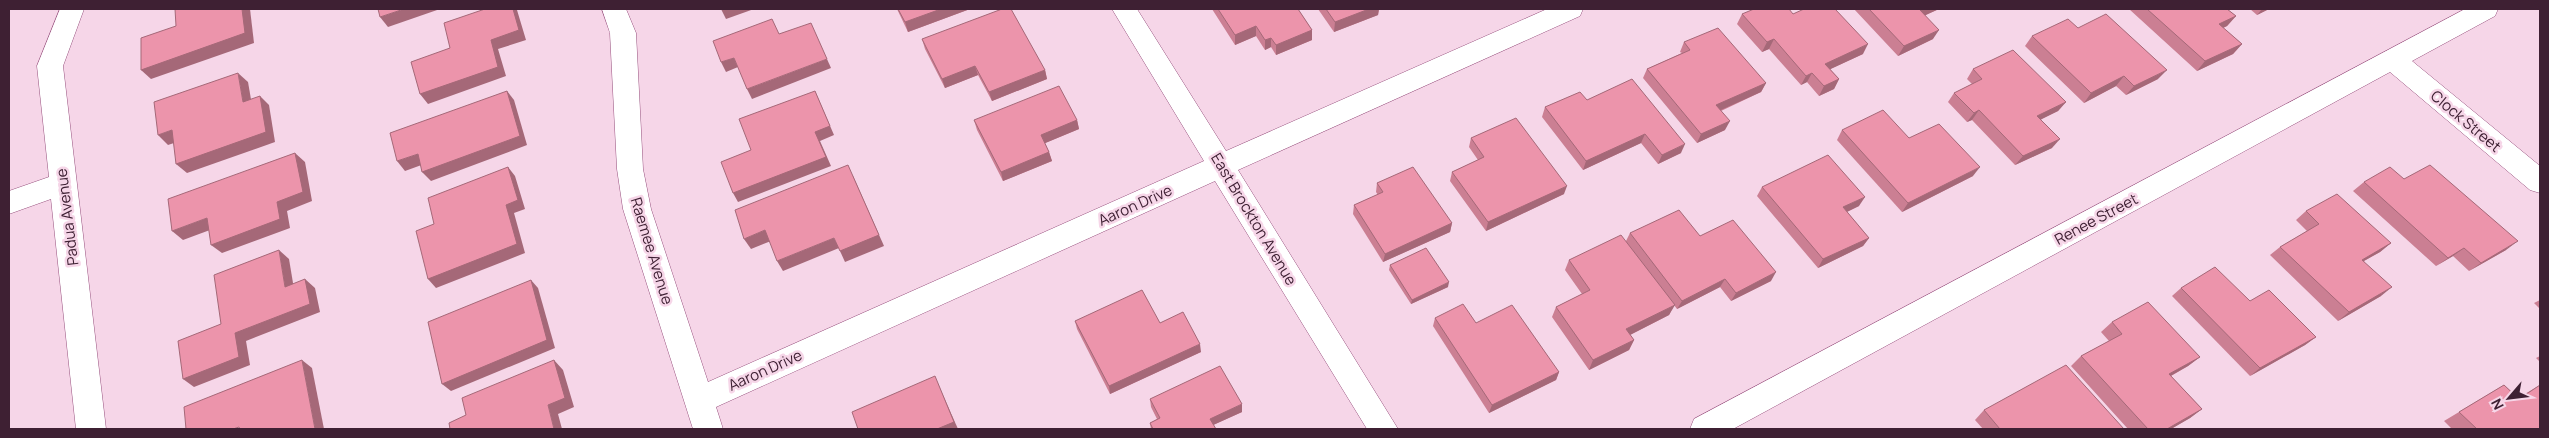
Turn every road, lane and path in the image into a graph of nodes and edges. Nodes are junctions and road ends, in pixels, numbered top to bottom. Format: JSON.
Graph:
{"nodes":[{"id":1,"x":72,"y":9,"type":"edge"},
{"id":2,"x":614,"y":9,"type":"edge"},
{"id":3,"x":1124,"y":9,"type":"edge"},
{"id":4,"x":1571,"y":9,"type":"edge"},
{"id":5,"x":2486,"y":9,"type":"edge"},
{"id":6,"x":2392,"y":59,"type":"junction"},
{"id":7,"x":1222,"y":166,"type":"junction"},
{"id":8,"x":2540,"y":182,"type":"edge"},
{"id":9,"x":64,"y":183,"type":"junction"},
{"id":10,"x":9,"y":202,"type":"edge"},
{"id":11,"x":699,"y":400,"type":"junction"},
{"id":12,"x":91,"y":429,"type":"edge"},
{"id":13,"x":708,"y":429,"type":"edge"},
{"id":14,"x":1383,"y":429,"type":"edge"},
{"id":15,"x":1705,"y":429,"type":"edge"}],
"edges":[{"from":1,"to":9,"type":"street","name":"Padua Avenue"},
{"from":2,"to":11,"type":"street","name":"Raemee Avenue"},
{"from":3,"to":7,"type":"street","name":"East Brockton Avenue"},
{"from":4,"to":7,"type":"street","name":"Aaron Drive"},
{"from":5,"to":6,"type":"street","name":"Renee Street"},
{"from":6,"to":8,"type":"street","name":"Clock Street"},
{"from":6,"to":15,"type":"street","name":"Renee Street"},
{"from":7,"to":11,"type":"street","name":"Aaron Drive"},
{"from":7,"to":14,"type":"street","name":"East Brockton Avenue"},
{"from":9,"to":10,"type":"street"},
{"from":9,"to":12,"type":"street","name":"Padua Avenue"},
{"from":11,"to":13,"type":"street","name":"Raemee Avenue"}]}
